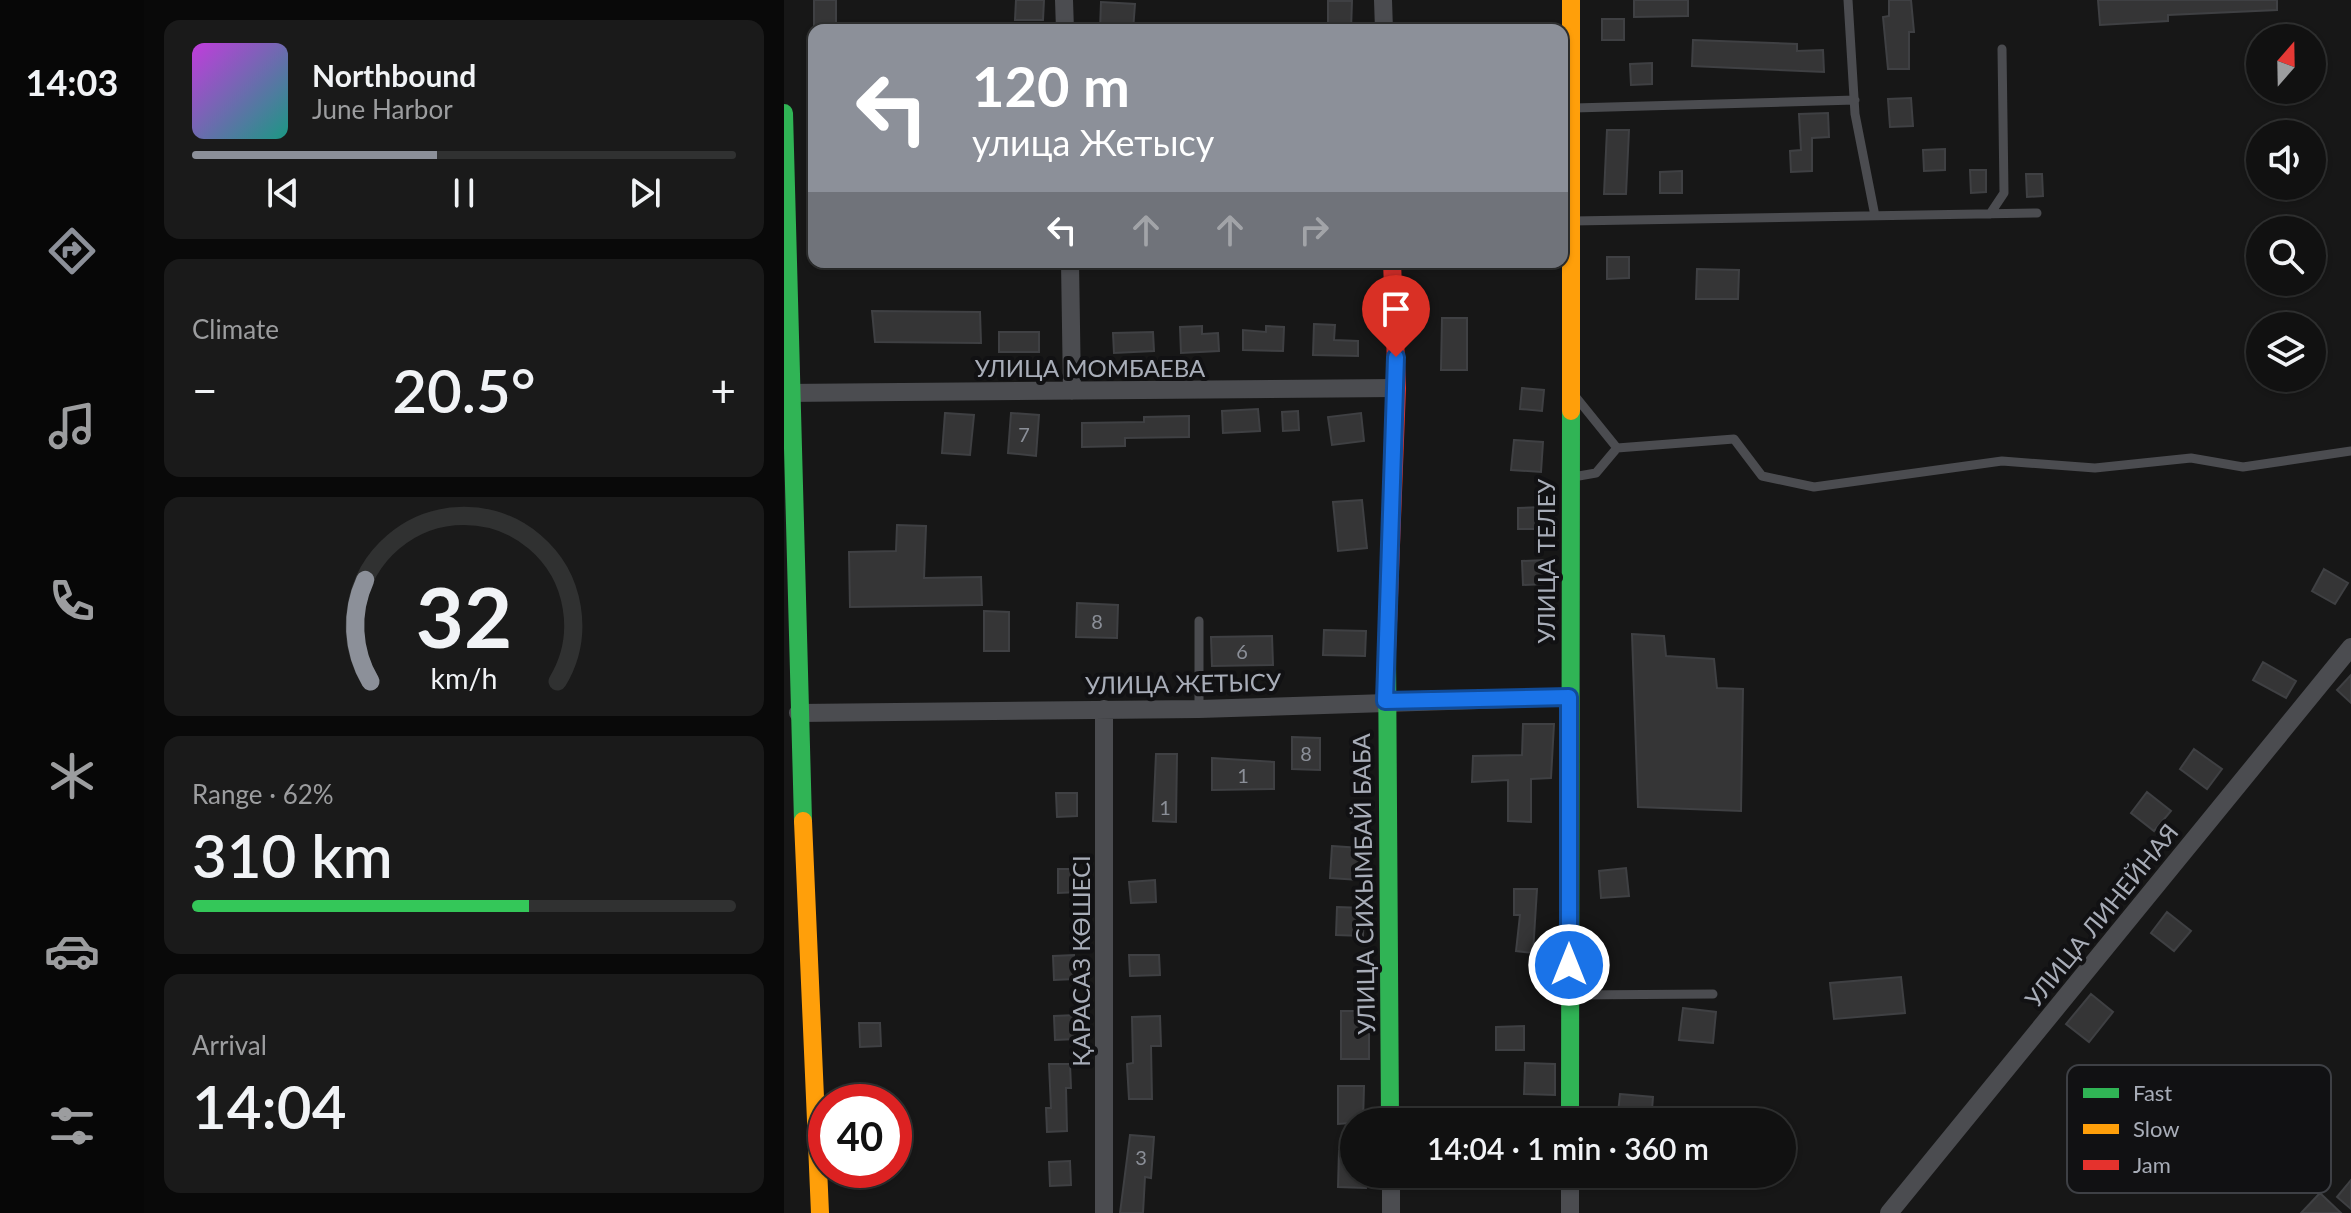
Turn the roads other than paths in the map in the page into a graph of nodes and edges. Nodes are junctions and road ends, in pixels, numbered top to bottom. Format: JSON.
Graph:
{"nodes":[{"id":1,"x":1064,"y":0,"type":"edge"},
{"id":2,"x":1383,"y":0,"type":"edge"},
{"id":3,"x":1571,"y":0,"type":"edge"},
{"id":4,"x":1848,"y":0,"type":"edge"},
{"id":5,"x":1065,"y":24,"type":"edge"},
{"id":6,"x":1384,"y":24,"type":"edge"},
{"id":7,"x":2002,"y":49,"type":"dead end"},
{"id":8,"x":1855,"y":100,"type":"junction"},
{"id":9,"x":1570,"y":108,"type":"junction"},
{"id":10,"x":784,"y":113,"type":"edge"},
{"id":11,"x":2037,"y":213,"type":"dead end"},
{"id":12,"x":1990,"y":214,"type":"junction"},
{"id":13,"x":1875,"y":216,"type":"junction"},
{"id":14,"x":1570,"y":221,"type":"junction"},
{"id":15,"x":1070,"y":268,"type":"edge"},
{"id":16,"x":1392,"y":268,"type":"edge"},
{"id":17,"x":1397,"y":388,"type":"junction"},
{"id":18,"x":1570,"y":389,"type":"junction"},
{"id":19,"x":1072,"y":391,"type":"junction"},
{"id":20,"x":788,"y":393,"type":"edge"},
{"id":21,"x":1617,"y":448,"type":"junction"},
{"id":22,"x":2351,"y":451,"type":"edge"},
{"id":23,"x":1569,"y":478,"type":"junction"},
{"id":24,"x":1199,"y":621,"type":"dead end"},
{"id":25,"x":2351,"y":647,"type":"edge"},
{"id":26,"x":1569,"y":697,"type":"junction"},
{"id":27,"x":1385,"y":701,"type":"junction"},
{"id":28,"x":1104,"y":709,"type":"junction"},
{"id":29,"x":1199,"y":709,"type":"junction"},
{"id":30,"x":798,"y":713,"type":"junction"},
{"id":31,"x":1713,"y":994,"type":"dead end"},
{"id":32,"x":1569,"y":995,"type":"junction"},
{"id":33,"x":1390,"y":1108,"type":"edge"},
{"id":34,"x":1570,"y":1108,"type":"edge"},
{"id":35,"x":1391,"y":1188,"type":"edge"},
{"id":36,"x":1570,"y":1188,"type":"edge"},
{"id":37,"x":820,"y":1213,"type":"edge"},
{"id":38,"x":1104,"y":1213,"type":"edge"},
{"id":39,"x":1391,"y":1213,"type":"edge"},
{"id":40,"x":1570,"y":1213,"type":"edge"},
{"id":41,"x":1889,"y":1213,"type":"edge"}],
"edges":[{"from":1,"to":5,"type":"street"},
{"from":2,"to":6,"type":"street"},
{"from":3,"to":9,"type":"street","name":"УЛИЦА ТЕЛЕУ"},
{"from":4,"to":8,"type":"lane"},
{"from":7,"to":12,"type":"lane"},
{"from":8,"to":9,"type":"lane"},
{"from":8,"to":13,"type":"lane"},
{"from":9,"to":14,"type":"street","name":"УЛИЦА ТЕЛЕУ"},
{"from":10,"to":20,"type":"street"},
{"from":11,"to":12,"type":"lane"},
{"from":12,"to":13,"type":"lane"},
{"from":13,"to":14,"type":"lane"},
{"from":14,"to":18,"type":"street","name":"УЛИЦА ТЕЛЕУ"},
{"from":15,"to":19,"type":"street"},
{"from":16,"to":17,"type":"street","name":"УЛИЦА СИХЫМБАЙ БАБА"},
{"from":17,"to":19,"type":"street","name":"УЛИЦА МОМБАЕВА"},
{"from":17,"to":27,"type":"street","name":"УЛИЦА СИХЫМБАЙ БАБА"},
{"from":18,"to":21,"type":"lane"},
{"from":18,"to":23,"type":"street","name":"УЛИЦА ТЕЛЕУ"},
{"from":19,"to":20,"type":"street","name":"УЛИЦА МОМБАЕВА"},
{"from":20,"to":30,"type":"street"},
{"from":21,"to":22,"type":"lane"},
{"from":21,"to":23,"type":"lane"},
{"from":23,"to":26,"type":"street","name":"УЛИЦА ТЕЛЕУ"},
{"from":24,"to":29,"type":"lane"},
{"from":25,"to":41,"type":"street","name":"УЛИЦА ЛИНЕЙНАЯ"},
{"from":26,"to":27,"type":"street","name":"УЛИЦА ЖЕТЫСУ"},
{"from":26,"to":32,"type":"street","name":"УЛИЦА ТЕЛЕУ"},
{"from":27,"to":29,"type":"street","name":"УЛИЦА ЖЕТЫСУ"},
{"from":27,"to":33,"type":"street","name":"УЛИЦА СИХЫМБАЙ БАБА"},
{"from":28,"to":29,"type":"street","name":"УЛИЦА ЖЕТЫСУ"},
{"from":28,"to":30,"type":"street","name":"УЛИЦА ЖЕТЫСУ"},
{"from":28,"to":38,"type":"street","name":"ҚАРАСАЗ КӨШЕСІ"},
{"from":30,"to":37,"type":"street"},
{"from":31,"to":32,"type":"lane"},
{"from":32,"to":34,"type":"street","name":"УЛИЦА ТЕЛЕУ"},
{"from":35,"to":39,"type":"street"},
{"from":36,"to":40,"type":"street"}]}
